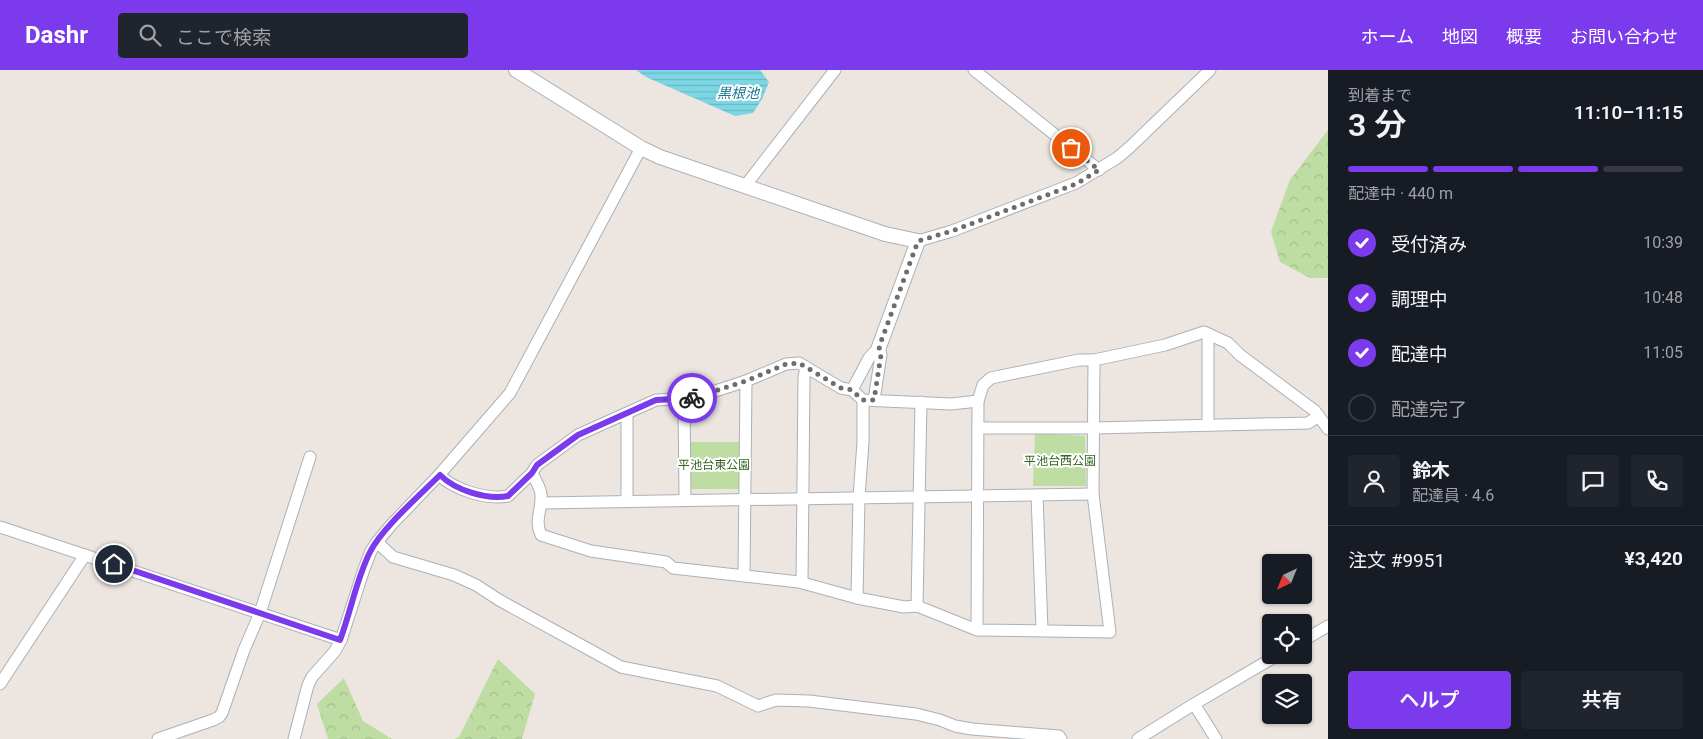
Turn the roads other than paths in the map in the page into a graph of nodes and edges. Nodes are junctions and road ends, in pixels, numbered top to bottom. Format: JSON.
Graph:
{"nodes":[{"id":1,"x":516,"y":70,"type":"edge"},
{"id":2,"x":835,"y":70,"type":"edge"},
{"id":3,"x":974,"y":70,"type":"edge"},
{"id":4,"x":1210,"y":70,"type":"edge"},
{"id":5,"x":641,"y":148,"type":"junction"},
{"id":6,"x":1099,"y":170,"type":"junction"},
{"id":7,"x":745,"y":186,"type":"junction"},
{"id":8,"x":918,"y":241,"type":"junction"},
{"id":9,"x":1208,"y":334,"type":"junction"},
{"id":10,"x":879,"y":347,"type":"junction"},
{"id":11,"x":1094,"y":360,"type":"junction"},
{"id":12,"x":806,"y":368,"type":"junction"},
{"id":13,"x":746,"y":381,"type":"junction"},
{"id":14,"x":852,"y":390,"type":"junction"},
{"id":15,"x":684,"y":399,"type":"junction"},
{"id":16,"x":868,"y":400,"type":"junction"},
{"id":17,"x":978,"y":401,"type":"junction"},
{"id":18,"x":921,"y":402,"type":"junction"},
{"id":19,"x":627,"y":413,"type":"junction"},
{"id":20,"x":1324,"y":421,"type":"edge"},
{"id":21,"x":1208,"y":426,"type":"junction"},
{"id":22,"x":978,"y":428,"type":"junction"},
{"id":23,"x":1094,"y":428,"type":"junction"},
{"id":24,"x":310,"y":457,"type":"dead end"},
{"id":25,"x":532,"y":473,"type":"junction"},
{"id":26,"x":440,"y":475,"type":"junction"},
{"id":27,"x":1037,"y":494,"type":"junction"},
{"id":28,"x":1093,"y":494,"type":"junction"},
{"id":29,"x":919,"y":496,"type":"junction"},
{"id":30,"x":977,"y":496,"type":"junction"},
{"id":31,"x":860,"y":497,"type":"junction"},
{"id":32,"x":802,"y":499,"type":"junction"},
{"id":33,"x":685,"y":500,"type":"junction"},
{"id":34,"x":744,"y":500,"type":"junction"},
{"id":35,"x":627,"y":501,"type":"junction"},
{"id":36,"x":541,"y":503,"type":"junction"},
{"id":37,"x":0,"y":526,"type":"edge"},
{"id":38,"x":377,"y":542,"type":"junction"},
{"id":39,"x":85,"y":555,"type":"junction"},
{"id":40,"x":744,"y":576,"type":"junction"},
{"id":41,"x":802,"y":583,"type":"junction"},
{"id":42,"x":857,"y":598,"type":"junction"},
{"id":43,"x":917,"y":606,"type":"junction"},
{"id":44,"x":260,"y":613,"type":"junction"},
{"id":45,"x":1328,"y":626,"type":"edge"},
{"id":46,"x":977,"y":630,"type":"junction"},
{"id":47,"x":1042,"y":630,"type":"junction"},
{"id":48,"x":1312,"y":635,"type":"edge"},
{"id":49,"x":340,"y":640,"type":"junction"},
{"id":50,"x":1263,"y":664,"type":"edge"},
{"id":51,"x":0,"y":684,"type":"edge"},
{"id":52,"x":1194,"y":704,"type":"junction"},
{"id":53,"x":158,"y":739,"type":"edge"},
{"id":54,"x":294,"y":739,"type":"edge"},
{"id":55,"x":1061,"y":739,"type":"edge"},
{"id":56,"x":1138,"y":739,"type":"edge"},
{"id":57,"x":1216,"y":739,"type":"edge"}],
"edges":[{"from":1,"to":5,"type":"street"},
{"from":2,"to":7,"type":"street"},
{"from":3,"to":6,"type":"street"},
{"from":4,"to":6,"type":"street"},
{"from":5,"to":7,"type":"street"},
{"from":5,"to":26,"type":"street"},
{"from":6,"to":8,"type":"street"},
{"from":7,"to":8,"type":"street"},
{"from":8,"to":10,"type":"street"},
{"from":9,"to":11,"type":"street"},
{"from":9,"to":20,"type":"street"},
{"from":9,"to":21,"type":"street"},
{"from":10,"to":14,"type":"street"},
{"from":10,"to":16,"type":"street"},
{"from":11,"to":17,"type":"street"},
{"from":11,"to":23,"type":"street"},
{"from":12,"to":13,"type":"street"},
{"from":12,"to":14,"type":"street"},
{"from":12,"to":32,"type":"street"},
{"from":13,"to":15,"type":"street"},
{"from":13,"to":34,"type":"street"},
{"from":14,"to":16,"type":"street"},
{"from":15,"to":19,"type":"street"},
{"from":15,"to":33,"type":"street"},
{"from":16,"to":18,"type":"street"},
{"from":16,"to":31,"type":"street"},
{"from":17,"to":18,"type":"street"},
{"from":17,"to":22,"type":"street"},
{"from":18,"to":29,"type":"street"},
{"from":19,"to":25,"type":"street"},
{"from":19,"to":35,"type":"street"},
{"from":20,"to":21,"type":"street"},
{"from":21,"to":23,"type":"street"},
{"from":22,"to":23,"type":"street"},
{"from":22,"to":30,"type":"street"},
{"from":23,"to":28,"type":"street"},
{"from":24,"to":44,"type":"street"},
{"from":25,"to":26,"type":"street"},
{"from":25,"to":36,"type":"street"},
{"from":26,"to":38,"type":"street"},
{"from":27,"to":28,"type":"street"},
{"from":27,"to":30,"type":"street"},
{"from":27,"to":47,"type":"street"},
{"from":28,"to":47,"type":"street"},
{"from":29,"to":30,"type":"street"},
{"from":29,"to":31,"type":"street"},
{"from":29,"to":43,"type":"street"},
{"from":30,"to":46,"type":"street"},
{"from":31,"to":32,"type":"street"},
{"from":31,"to":42,"type":"street"},
{"from":32,"to":34,"type":"street"},
{"from":32,"to":41,"type":"street"},
{"from":33,"to":34,"type":"street"},
{"from":33,"to":35,"type":"street"},
{"from":34,"to":40,"type":"street"},
{"from":35,"to":36,"type":"street"},
{"from":36,"to":40,"type":"street"},
{"from":37,"to":39,"type":"street"},
{"from":38,"to":49,"type":"street"},
{"from":38,"to":55,"type":"street"},
{"from":39,"to":44,"type":"street"},
{"from":39,"to":51,"type":"street"},
{"from":40,"to":41,"type":"street"},
{"from":41,"to":42,"type":"street"},
{"from":42,"to":43,"type":"street"},
{"from":43,"to":46,"type":"street"},
{"from":44,"to":49,"type":"street"},
{"from":44,"to":53,"type":"street"},
{"from":45,"to":48,"type":"street"},
{"from":46,"to":47,"type":"street"},
{"from":49,"to":54,"type":"street"},
{"from":50,"to":52,"type":"street"},
{"from":52,"to":56,"type":"street"},
{"from":52,"to":57,"type":"street"}]}
